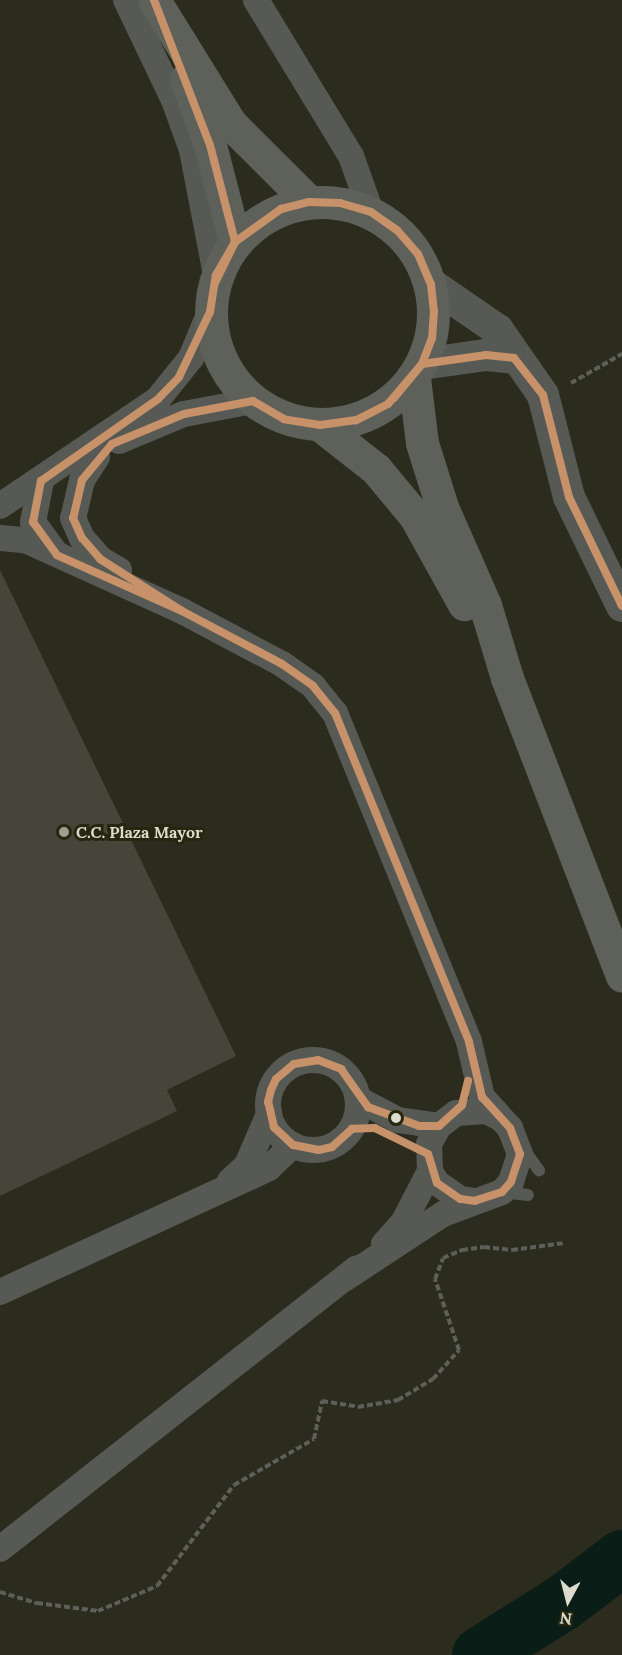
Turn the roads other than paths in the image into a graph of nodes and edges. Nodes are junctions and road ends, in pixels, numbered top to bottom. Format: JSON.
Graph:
{"nodes":[{"id":1,"x":126,"y":0,"type":"edge"},
{"id":2,"x":256,"y":0,"type":"edge"},
{"id":3,"x":160,"y":12,"type":"edge"},
{"id":4,"x":309,"y":202,"type":"junction"},
{"id":5,"x":370,"y":212,"type":"junction"},
{"id":6,"x":235,"y":242,"type":"junction"},
{"id":7,"x":216,"y":275,"type":"junction"},
{"id":8,"x":431,"y":284,"type":"junction"},
{"id":9,"x":210,"y":312,"type":"junction"},
{"id":10,"x":514,"y":358,"type":"junction"},
{"id":11,"x":418,"y":371,"type":"junction"},
{"id":12,"x":253,"y":401,"type":"junction"},
{"id":13,"x":320,"y":425,"type":"junction"},
{"id":14,"x":97,"y":457,"type":"junction"},
{"id":15,"x":39,"y":491,"type":"junction"},
{"id":16,"x":0,"y":506,"type":"edge"},
{"id":17,"x":0,"y":522,"type":"edge"},
{"id":18,"x":0,"y":538,"type":"edge"},
{"id":19,"x":57,"y":555,"type":"junction"},
{"id":20,"x":622,"y":606,"type":"edge"},
{"id":21,"x":182,"y":611,"type":"junction"},
{"id":22,"x":507,"y":678,"type":"junction"},
{"id":23,"x":622,"y":976,"type":"edge"},
{"id":24,"x":471,"y":1060,"type":"junction"},
{"id":25,"x":358,"y":1099,"type":"junction"},
{"id":26,"x":269,"y":1114,"type":"junction"},
{"id":27,"x":500,"y":1118,"type":"junction"},
{"id":28,"x":448,"y":1120,"type":"junction"},
{"id":29,"x":352,"y":1129,"type":"junction"},
{"id":30,"x":517,"y":1141,"type":"junction"},
{"id":31,"x":293,"y":1145,"type":"junction"},
{"id":32,"x":429,"y":1163,"type":"junction"},
{"id":33,"x":539,"y":1170,"type":"dead end"},
{"id":34,"x":221,"y":1190,"type":"junction"},
{"id":35,"x":502,"y":1192,"type":"junction"},
{"id":36,"x":528,"y":1195,"type":"dead end"},
{"id":37,"x":475,"y":1201,"type":"junction"},
{"id":38,"x":344,"y":1279,"type":"junction"},
{"id":39,"x":0,"y":1292,"type":"edge"},
{"id":40,"x":0,"y":1549,"type":"edge"}],
"edges":[{"from":1,"to":7,"type":"street"},
{"from":2,"to":5,"type":"street"},
{"from":3,"to":4,"type":"main road"},
{"from":3,"to":6,"type":"main road"},
{"from":4,"to":5,"type":"main road"},
{"from":4,"to":6,"type":"main road"},
{"from":5,"to":8,"type":"main road"},
{"from":6,"to":7,"type":"main road"},
{"from":7,"to":9,"type":"main road"},
{"from":8,"to":10,"type":"street"},
{"from":8,"to":11,"type":"main road"},
{"from":9,"to":12,"type":"main road"},
{"from":9,"to":15,"type":"street"},
{"from":10,"to":11,"type":"street"},
{"from":10,"to":20,"type":"street"},
{"from":11,"to":13,"type":"main road"},
{"from":11,"to":22,"type":"main road"},
{"from":12,"to":13,"type":"main road"},
{"from":12,"to":14,"type":"street"},
{"from":13,"to":22,"type":"main road"},
{"from":14,"to":15,"type":"street"},
{"from":14,"to":21,"type":"street"},
{"from":15,"to":16,"type":"street"},
{"from":15,"to":17,"type":"street"},
{"from":15,"to":19,"type":"street"},
{"from":18,"to":19,"type":"street"},
{"from":19,"to":21,"type":"street"},
{"from":21,"to":24,"type":"street"},
{"from":22,"to":23,"type":"main road"},
{"from":24,"to":27,"type":"street"},
{"from":24,"to":28,"type":"street"},
{"from":25,"to":26,"type":"street"},
{"from":25,"to":28,"type":"street"},
{"from":25,"to":29,"type":"street"},
{"from":26,"to":31,"type":"street"},
{"from":26,"to":34,"type":"street"},
{"from":27,"to":28,"type":"street"},
{"from":27,"to":30,"type":"street"},
{"from":28,"to":32,"type":"street"},
{"from":29,"to":31,"type":"street"},
{"from":29,"to":32,"type":"street"},
{"from":30,"to":33,"type":"lane"},
{"from":30,"to":35,"type":"street"},
{"from":31,"to":34,"type":"street"},
{"from":32,"to":37,"type":"street"},
{"from":32,"to":38,"type":"street"},
{"from":34,"to":39,"type":"street"},
{"from":35,"to":36,"type":"lane"},
{"from":35,"to":37,"type":"street"},
{"from":37,"to":38,"type":"street"},
{"from":38,"to":40,"type":"street"}]}
